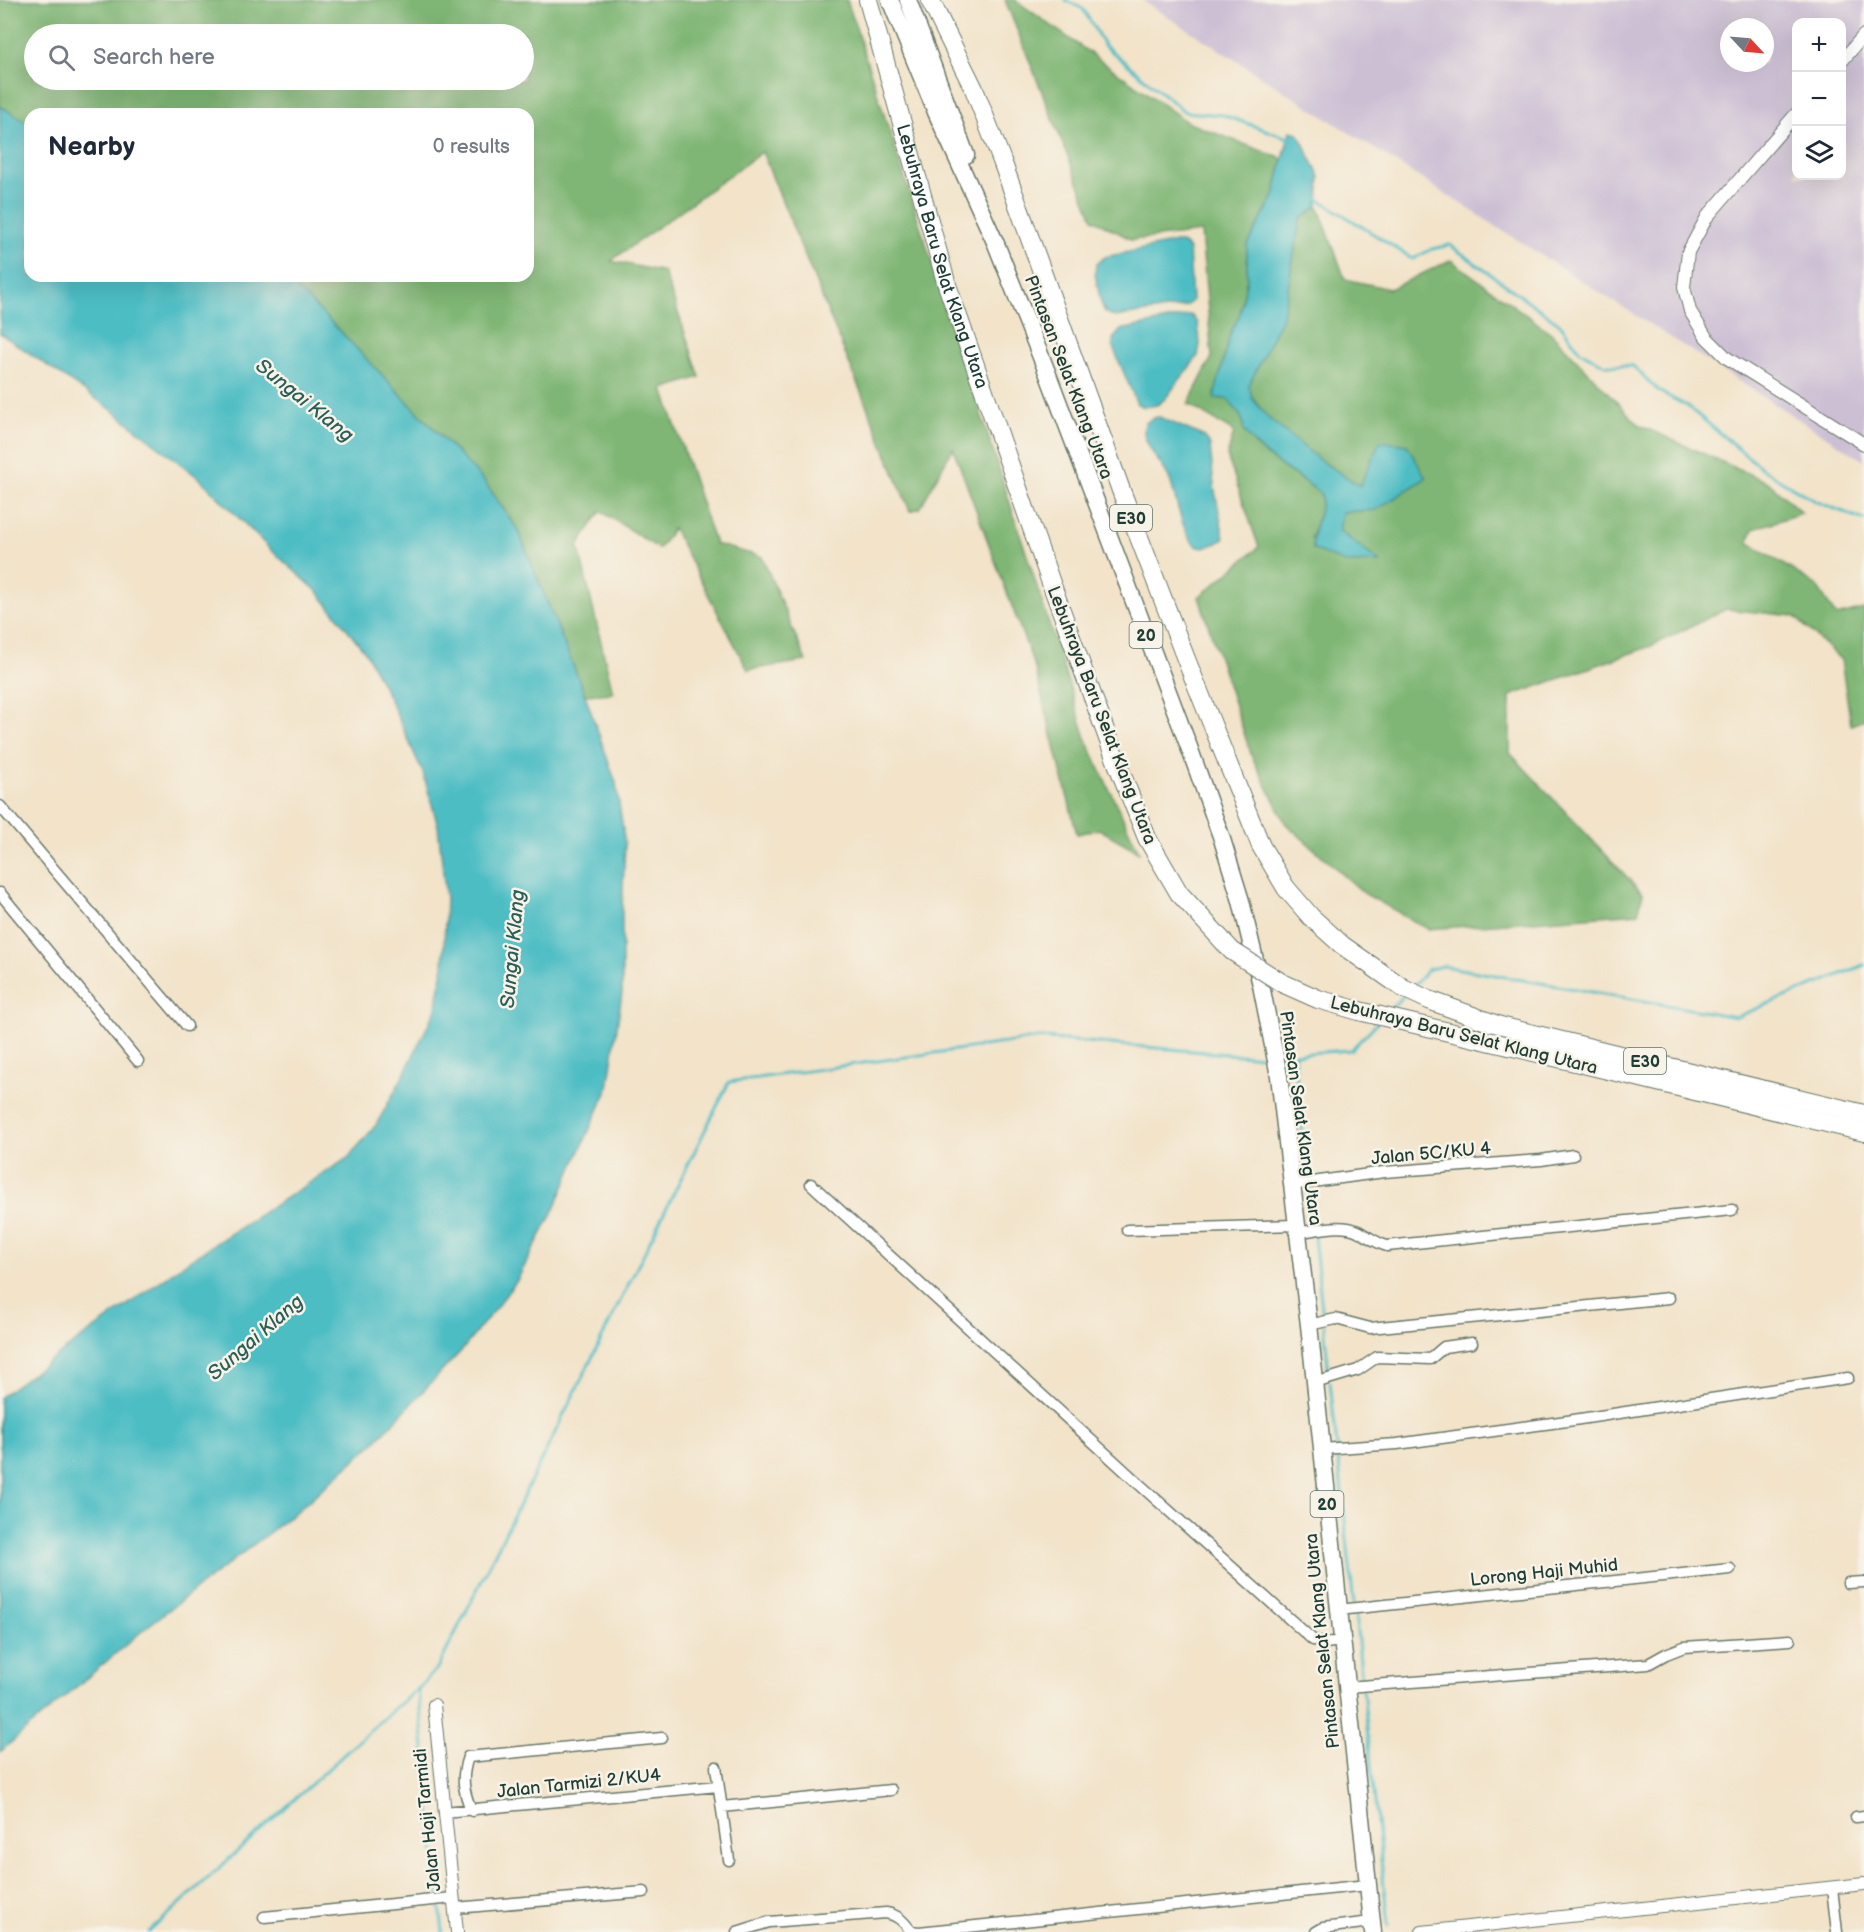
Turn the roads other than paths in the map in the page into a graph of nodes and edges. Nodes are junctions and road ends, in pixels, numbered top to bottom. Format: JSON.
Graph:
{"nodes":[{"id":1,"x":868,"y":0,"type":"edge"},
{"id":2,"x":890,"y":0,"type":"edge"},
{"id":3,"x":908,"y":0,"type":"edge"},
{"id":4,"x":930,"y":0,"type":"edge"},
{"id":5,"x":1864,"y":35,"type":"edge"},
{"id":6,"x":1846,"y":56,"type":"edge"},
{"id":7,"x":1792,"y":120,"type":"edge"},
{"id":8,"x":996,"y":244,"type":"junction"},
{"id":9,"x":1864,"y":444,"type":"edge"},
{"id":10,"x":0,"y":806,"type":"edge"},
{"id":11,"x":0,"y":893,"type":"edge"},
{"id":12,"x":187,"y":1026,"type":"dead end"},
{"id":13,"x":138,"y":1061,"type":"dead end"},
{"id":14,"x":1864,"y":1114,"type":"edge"},
{"id":15,"x":1864,"y":1132,"type":"edge"},
{"id":16,"x":1573,"y":1155,"type":"dead end"},
{"id":17,"x":811,"y":1184,"type":"dead end"},
{"id":18,"x":1291,"y":1185,"type":"junction"},
{"id":19,"x":1732,"y":1210,"type":"dead end"},
{"id":20,"x":1127,"y":1230,"type":"dead end"},
{"id":21,"x":1299,"y":1230,"type":"junction"},
{"id":22,"x":1669,"y":1298,"type":"dead end"},
{"id":23,"x":1312,"y":1324,"type":"junction"},
{"id":24,"x":1473,"y":1343,"type":"dead end"},
{"id":25,"x":1848,"y":1378,"type":"dead end"},
{"id":26,"x":1320,"y":1382,"type":"junction"},
{"id":27,"x":1326,"y":1449,"type":"junction"},
{"id":28,"x":1730,"y":1569,"type":"dead end"},
{"id":29,"x":1864,"y":1582,"type":"edge"},
{"id":30,"x":1848,"y":1583,"type":"dead end"},
{"id":31,"x":1342,"y":1609,"type":"junction"},
{"id":32,"x":1790,"y":1640,"type":"dead end"},
{"id":33,"x":1343,"y":1641,"type":"junction"},
{"id":34,"x":1351,"y":1687,"type":"junction"},
{"id":35,"x":434,"y":1705,"type":"dead end"},
{"id":36,"x":662,"y":1738,"type":"dead end"},
{"id":37,"x":716,"y":1767,"type":"dead end"},
{"id":38,"x":718,"y":1786,"type":"junction"},
{"id":39,"x":891,"y":1790,"type":"dead end"},
{"id":40,"x":722,"y":1806,"type":"junction"},
{"id":41,"x":472,"y":1811,"type":"junction"},
{"id":42,"x":444,"y":1812,"type":"junction"},
{"id":43,"x":729,"y":1860,"type":"dead end"},
{"id":44,"x":1864,"y":1884,"type":"edge"},
{"id":45,"x":1367,"y":1885,"type":"junction"},
{"id":46,"x":1832,"y":1887,"type":"junction"},
{"id":47,"x":644,"y":1892,"type":"dead end"},
{"id":48,"x":454,"y":1903,"type":"junction"},
{"id":49,"x":264,"y":1917,"type":"dead end"},
{"id":50,"x":1372,"y":1927,"type":"edge"},
{"id":51,"x":457,"y":1932,"type":"edge"},
{"id":52,"x":737,"y":1932,"type":"edge"},
{"id":53,"x":1316,"y":1932,"type":"edge"},
{"id":54,"x":1422,"y":1932,"type":"edge"},
{"id":55,"x":1837,"y":1932,"type":"edge"}],
"edges":[{"from":1,"to":15,"type":"highway","name":"Lebuhraya Baru Selat Klang Utara","number":"E30","bridge":true},
{"from":2,"to":8,"type":"highway","name":"Lebuhraya Baru Selat Klang Utara"},
{"from":3,"to":8,"type":"highway"},
{"from":4,"to":14,"type":"highway","name":"Lebuhraya Baru Selat Klang Utara","number":"E30"},
{"from":5,"to":6,"type":"street"},
{"from":7,"to":9,"type":"street"},
{"from":8,"to":18,"type":"highway","name":"Pintasan Selat Klang Utara","number":"20"},
{"from":10,"to":12,"type":"street"},
{"from":11,"to":13,"type":"street"},
{"from":16,"to":18,"type":"street","name":"Jalan 5C/KU 4"},
{"from":17,"to":33,"type":"street"},
{"from":18,"to":21,"type":"highway","name":"Pintasan Selat Klang Utara","number":"20"},
{"from":19,"to":21,"type":"street"},
{"from":20,"to":21,"type":"street"},
{"from":21,"to":23,"type":"highway","name":"Pintasan Selat Klang Utara","number":"20"},
{"from":22,"to":23,"type":"street"},
{"from":23,"to":26,"type":"highway","name":"Pintasan Selat Klang Utara","number":"20"},
{"from":24,"to":26,"type":"street"},
{"from":25,"to":27,"type":"street"},
{"from":26,"to":27,"type":"highway","name":"Pintasan Selat Klang Utara","number":"20"},
{"from":27,"to":31,"type":"highway","name":"Pintasan Selat Klang Utara","number":"20"},
{"from":28,"to":31,"type":"street","name":"Lorong Haji Muhid"},
{"from":29,"to":30,"type":"street"},
{"from":31,"to":33,"type":"highway","name":"Pintasan Selat Klang Utara","number":"20"},
{"from":32,"to":34,"type":"street"},
{"from":33,"to":34,"type":"highway","name":"Pintasan Selat Klang Utara","number":"20"},
{"from":34,"to":45,"type":"highway","name":"Pintasan Selat Klang Utara","number":"20"},
{"from":35,"to":42,"type":"street","name":"Jalan Haji Tarmidi"},
{"from":36,"to":41,"type":"street"},
{"from":37,"to":38,"type":"street"},
{"from":38,"to":40,"type":"street"},
{"from":38,"to":41,"type":"street","name":"Jalan Tarmizi 2/KU4"},
{"from":39,"to":40,"type":"street"},
{"from":40,"to":43,"type":"street"},
{"from":41,"to":42,"type":"street","name":"Jalan Tarmizi 2/KU4"},
{"from":42,"to":48,"type":"street","name":"Jalan Haji Tarmidi"},
{"from":44,"to":46,"type":"street"},
{"from":45,"to":50,"type":"highway","name":"Pintasan Selat Klang Utara","number":"20"},
{"from":45,"to":52,"type":"street"},
{"from":46,"to":54,"type":"street"},
{"from":46,"to":55,"type":"street"},
{"from":47,"to":48,"type":"street"},
{"from":48,"to":49,"type":"street"},
{"from":48,"to":51,"type":"street","name":"Jalan Haji Tarmidi"},
{"from":50,"to":53,"type":"street"}]}
